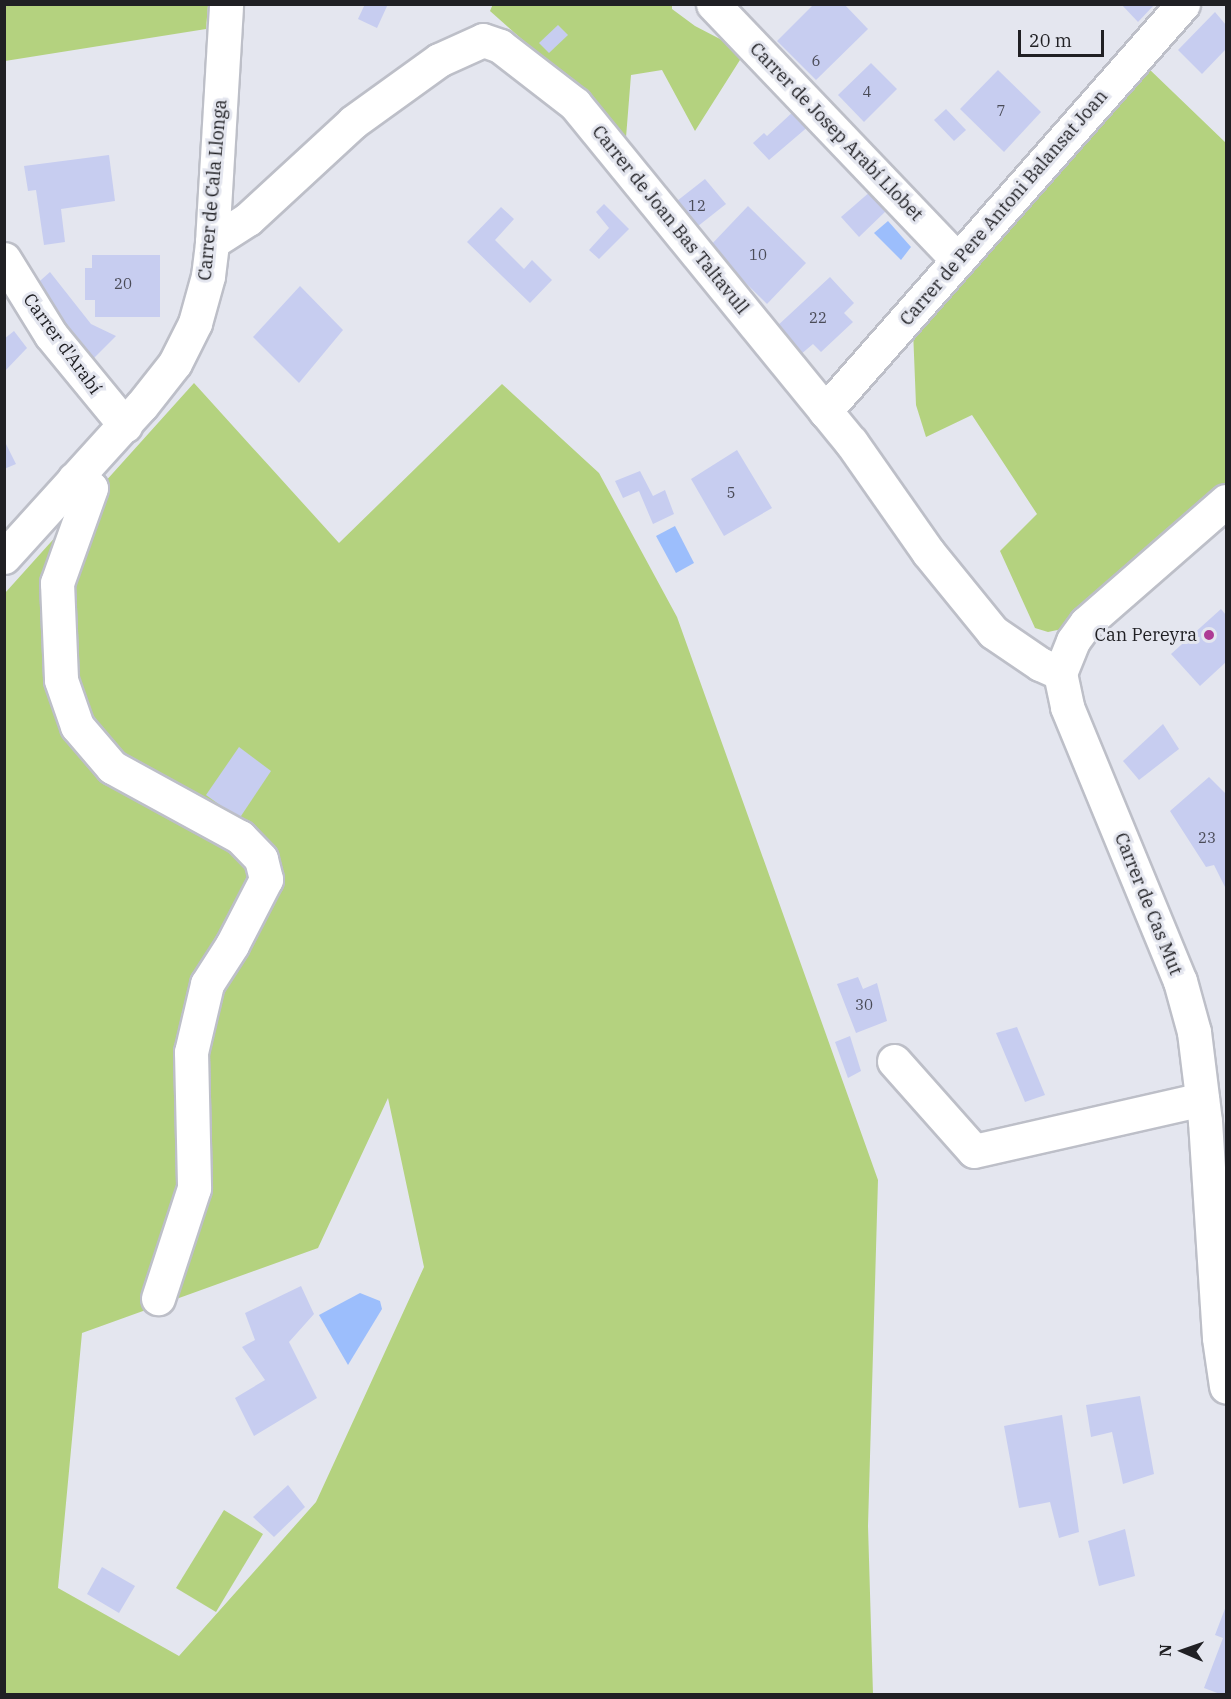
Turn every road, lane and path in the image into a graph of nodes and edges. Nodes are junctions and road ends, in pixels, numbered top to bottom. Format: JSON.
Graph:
{"nodes":[{"id":1,"x":226,"y":4,"type":"edge"},
{"id":2,"x":713,"y":4,"type":"edge"},
{"id":3,"x":1184,"y":4,"type":"edge"},
{"id":4,"x":212,"y":242,"type":"junction"},
{"id":5,"x":4,"y":259,"type":"edge"},
{"id":6,"x":958,"y":260,"type":"junction"},
{"id":7,"x":825,"y":411,"type":"junction"},
{"id":8,"x":125,"y":424,"type":"junction"},
{"id":9,"x":74,"y":479,"type":"junction"},
{"id":10,"x":1227,"y":501,"type":"edge"},
{"id":11,"x":4,"y":557,"type":"edge"},
{"id":12,"x":1060,"y":673,"type":"junction"},
{"id":13,"x":894,"y":1061,"type":"dead end"},
{"id":14,"x":1202,"y":1099,"type":"junction"},
{"id":15,"x":1218,"y":1218,"type":"edge"},
{"id":16,"x":158,"y":1298,"type":"dead end"},
{"id":17,"x":1227,"y":1386,"type":"edge"}],
"edges":[{"from":1,"to":4,"type":"street","name":"Carrer de Cala Llonga"},
{"from":2,"to":6,"type":"street","name":"Carrer de Josep Arabí Llobet"},
{"from":3,"to":6,"type":"street","name":"Carrer de Pere Antoni Balansat Joan"},
{"from":4,"to":7,"type":"street","name":"Carrer de Joan Bas Taltavull"},
{"from":4,"to":8,"type":"street","name":"Carrer de Cala Llonga"},
{"from":5,"to":8,"type":"street","name":"Carrer d'Arabí"},
{"from":6,"to":7,"type":"street","name":"Carrer de Pere Antoni Balansat Joan"},
{"from":7,"to":12,"type":"street","name":"Carrer de Joan Bas Taltavull"},
{"from":8,"to":9,"type":"street","name":"Carrer de Cala Llonga"},
{"from":9,"to":11,"type":"street","name":"Carrer de Cala Llonga"},
{"from":9,"to":16,"type":"street"},
{"from":10,"to":12,"type":"street"},
{"from":12,"to":14,"type":"street","name":"Carrer de Cas Mut"},
{"from":13,"to":14,"type":"street"},
{"from":14,"to":15,"type":"street","name":"Carrer de Cas Mut"},
{"from":15,"to":17,"type":"street","name":"Carrer de Cas Mut"}]}
